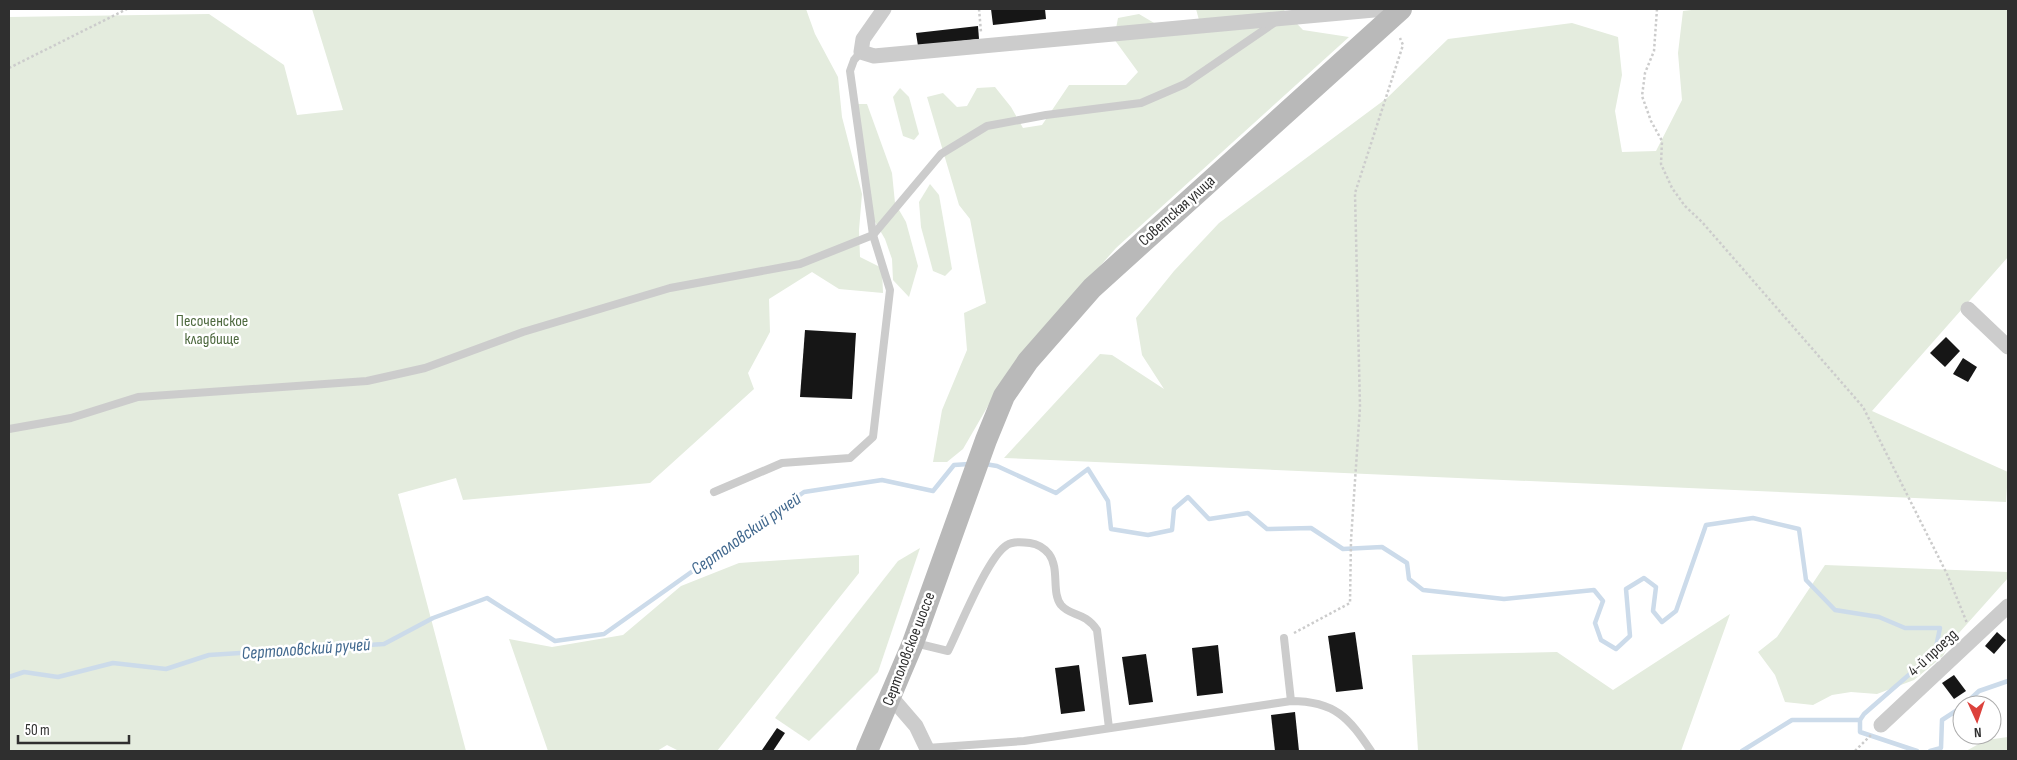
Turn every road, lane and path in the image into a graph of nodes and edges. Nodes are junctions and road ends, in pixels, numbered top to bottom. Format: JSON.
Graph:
{"nodes":[{"id":1,"x":128,"y":9,"type":"edge"},
{"id":2,"x":884,"y":9,"type":"edge"},
{"id":3,"x":979,"y":9,"type":"edge"},
{"id":4,"x":1385,"y":9,"type":"edge"},
{"id":5,"x":1401,"y":9,"type":"edge"},
{"id":6,"x":1657,"y":9,"type":"edge"},
{"id":7,"x":1299,"y":13,"type":"edge"},
{"id":8,"x":1280,"y":18,"type":"junction"},
{"id":9,"x":1400,"y":38,"type":"dead end"},
{"id":10,"x":983,"y":46,"type":"junction"},
{"id":11,"x":861,"y":52,"type":"junction"},
{"id":12,"x":9,"y":68,"type":"edge"},
{"id":13,"x":873,"y":235,"type":"junction"},
{"id":14,"x":1968,"y":309,"type":"dead end"},
{"id":15,"x":2008,"y":347,"type":"edge"},
{"id":16,"x":9,"y":429,"type":"edge"},
{"id":17,"x":714,"y":492,"type":"dead end"},
{"id":18,"x":963,"y":501,"type":"joint"},
{"id":19,"x":2008,"y":606,"type":"edge"},
{"id":20,"x":1284,"y":638,"type":"joint"},
{"id":21,"x":1973,"y":639,"type":"junction"},
{"id":22,"x":913,"y":643,"type":"junction"},
{"id":23,"x":892,"y":697,"type":"junction"},
{"id":24,"x":1292,"y":701,"type":"junction"},
{"id":25,"x":1881,"y":725,"type":"dead end"},
{"id":26,"x":1109,"y":728,"type":"junction"},
{"id":27,"x":1862,"y":744,"type":"dead end"},
{"id":28,"x":928,"y":750,"type":"edge"},
{"id":29,"x":867,"y":751,"type":"edge"},
{"id":30,"x":1371,"y":751,"type":"edge"},
{"id":31,"x":1855,"y":751,"type":"edge"}],
"edges":[{"from":1,"to":12,"type":"path"},
{"from":2,"to":11,"type":"street"},
{"from":3,"to":10,"type":"path"},
{"from":4,"to":7,"type":"street"},
{"from":5,"to":18,"type":"main road","name":"Советская улица"},
{"from":6,"to":21,"type":"path"},
{"from":7,"to":8,"type":"street"},
{"from":8,"to":10,"type":"street"},
{"from":8,"to":13,"type":"lane"},
{"from":9,"to":20,"type":"path"},
{"from":10,"to":11,"type":"street"},
{"from":11,"to":13,"type":"lane"},
{"from":13,"to":16,"type":"lane"},
{"from":13,"to":17,"type":"lane"},
{"from":14,"to":15,"type":"street"},
{"from":18,"to":22,"type":"main road","name":"Сертоловское шоссе"},
{"from":19,"to":21,"type":"street","name":"4-й проезд"},
{"from":20,"to":24,"type":"lane"},
{"from":21,"to":25,"type":"street","name":"4-й проезд"},
{"from":22,"to":23,"type":"main road","name":"Сертоловское шоссе"},
{"from":22,"to":26,"type":"lane"},
{"from":23,"to":28,"type":"street"},
{"from":23,"to":29,"type":"main road","name":"Сертоловское шоссе"},
{"from":24,"to":26,"type":"lane"},
{"from":24,"to":30,"type":"lane"},
{"from":26,"to":28,"type":"lane"},
{"from":27,"to":31,"type":"path"}]}
